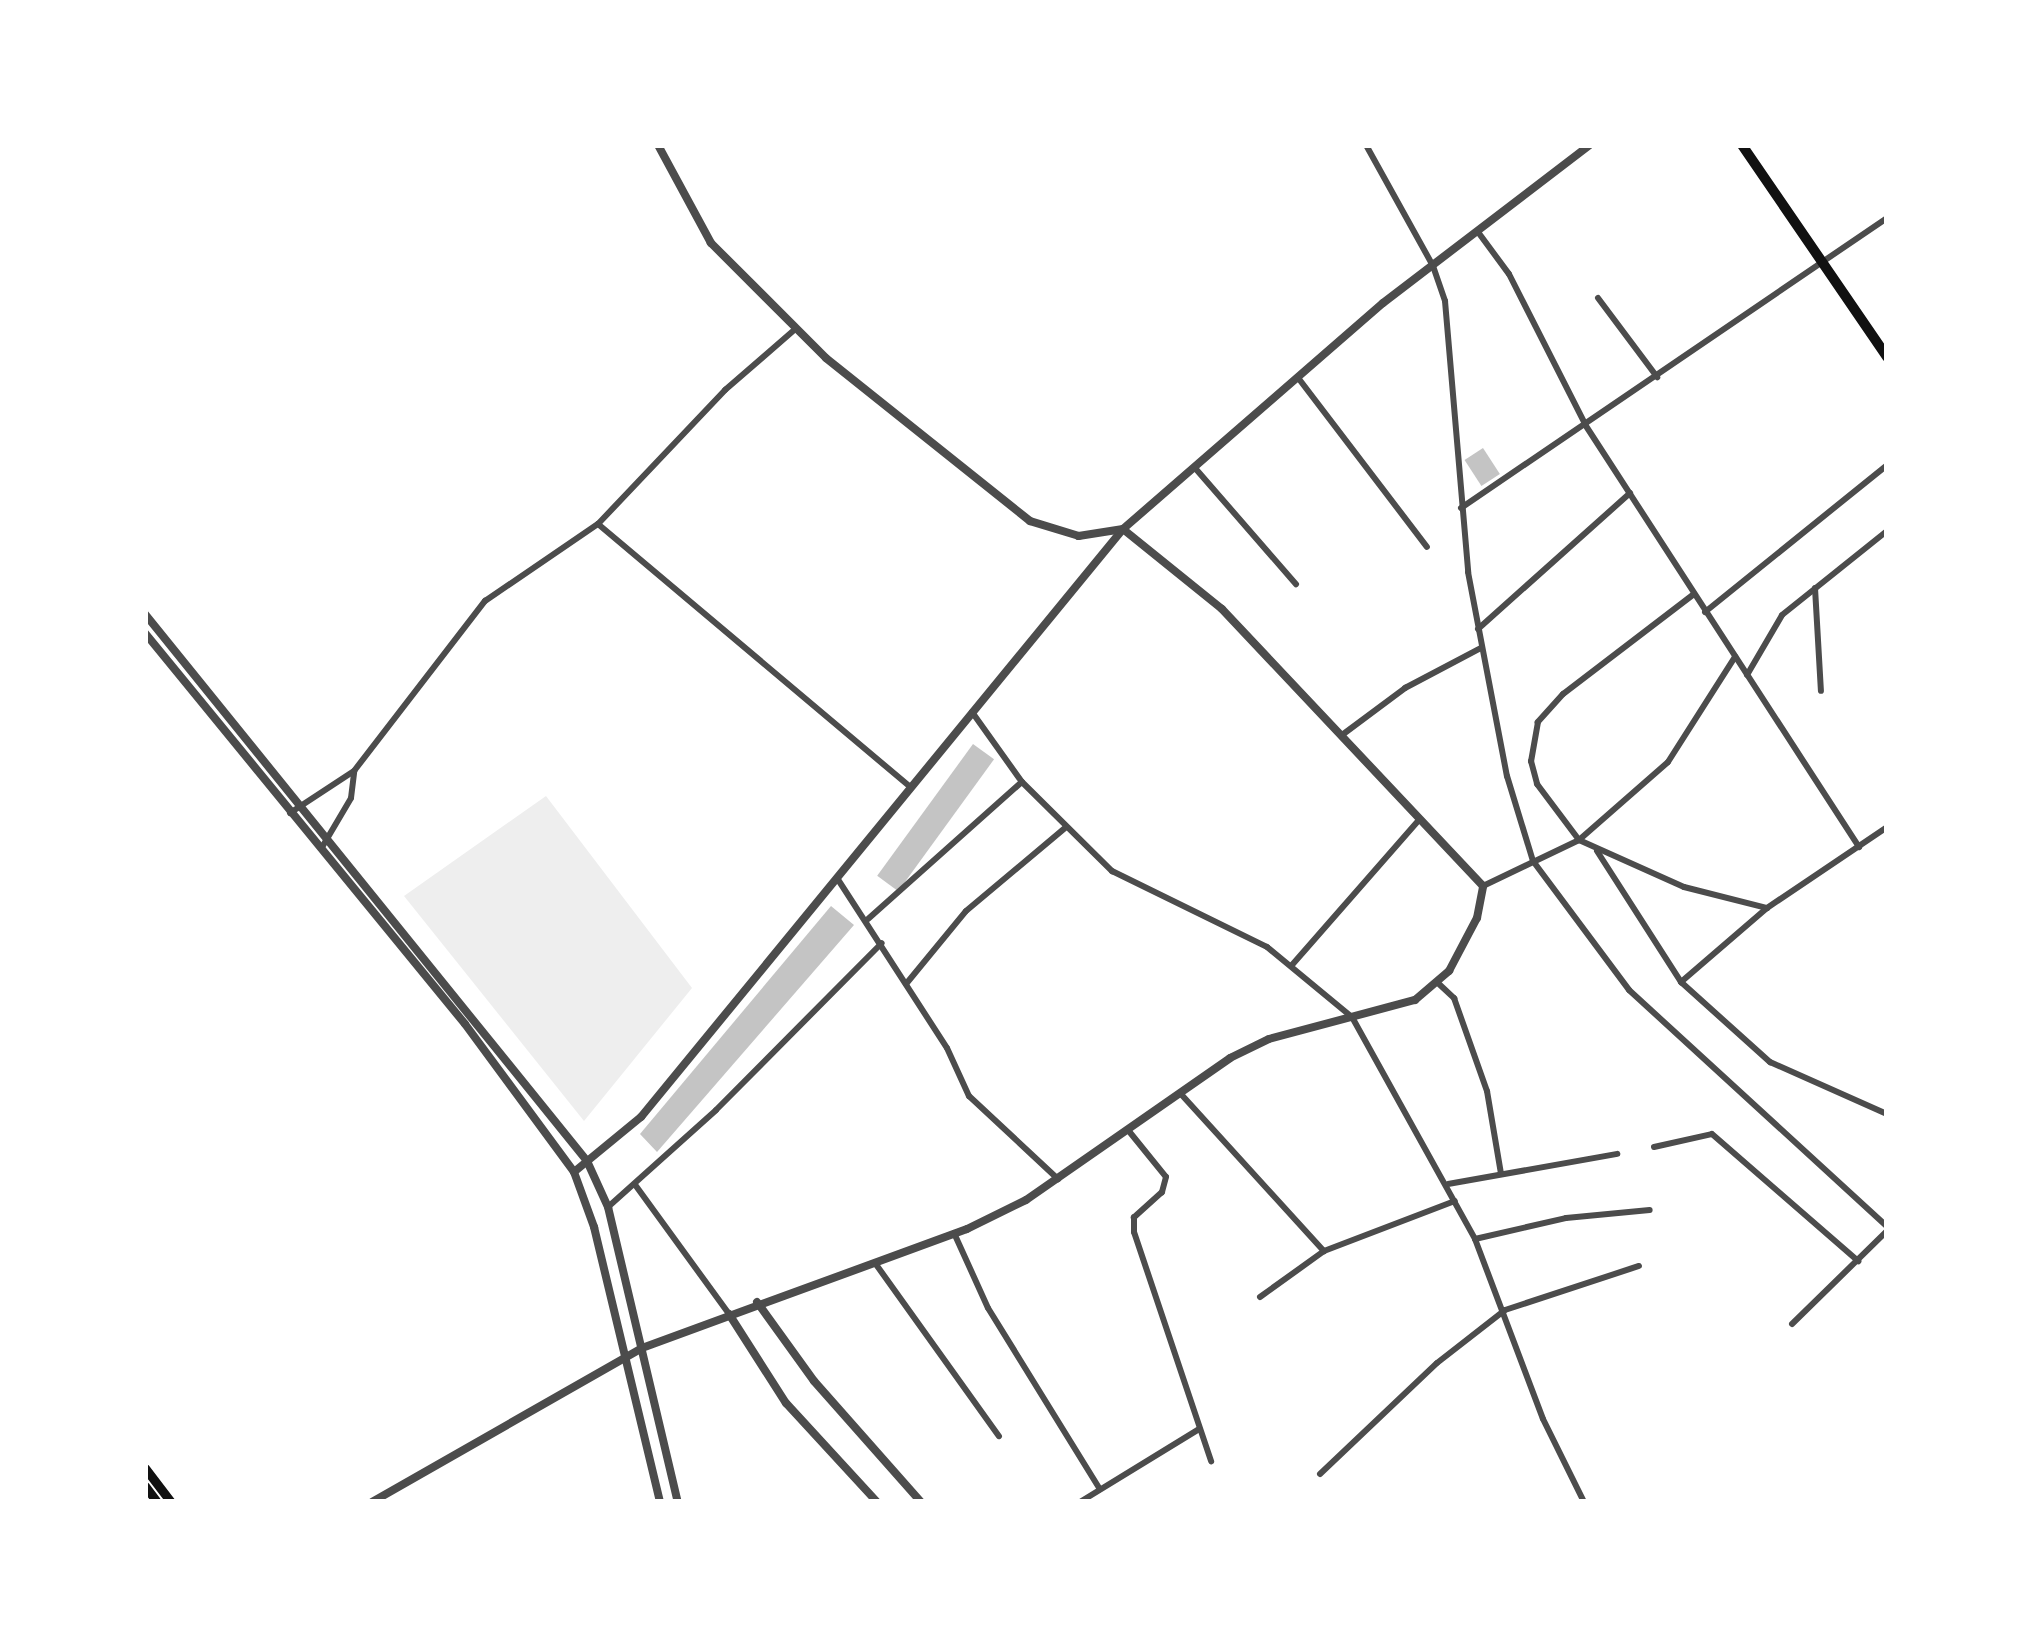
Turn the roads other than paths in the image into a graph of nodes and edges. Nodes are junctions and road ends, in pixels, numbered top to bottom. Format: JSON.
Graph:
{"nodes":[{"id":1,"x":658,"y":145,"type":"edge"},
{"id":2,"x":1366,"y":145,"type":"edge"},
{"id":3,"x":1590,"y":145,"type":"edge"},
{"id":4,"x":1742,"y":145,"type":"edge"},
{"id":5,"x":1887,"y":218,"type":"edge"},
{"id":6,"x":1478,"y":232,"type":"junction"},
{"id":7,"x":1825,"y":262,"type":"junction"},
{"id":8,"x":1433,"y":266,"type":"junction"},
{"id":9,"x":1598,"y":298,"type":"dead end"},
{"id":10,"x":794,"y":331,"type":"junction"},
{"id":11,"x":1887,"y":357,"type":"edge"},
{"id":12,"x":1657,"y":377,"type":"junction"},
{"id":13,"x":1298,"y":379,"type":"junction"},
{"id":14,"x":1586,"y":426,"type":"junction"},
{"id":15,"x":1887,"y":466,"type":"edge"},
{"id":16,"x":1194,"y":468,"type":"junction"},
{"id":17,"x":1630,"y":493,"type":"junction"},
{"id":18,"x":1460,"y":509,"type":"junction"},
{"id":19,"x":598,"y":524,"type":"junction"},
{"id":20,"x":1123,"y":528,"type":"junction"},
{"id":21,"x":1887,"y":532,"type":"edge"},
{"id":22,"x":1427,"y":547,"type":"dead end"},
{"id":23,"x":1296,"y":584,"type":"dead end"},
{"id":24,"x":1815,"y":587,"type":"junction"},
{"id":25,"x":1694,"y":594,"type":"junction"},
{"id":26,"x":1706,"y":612,"type":"junction"},
{"id":27,"x":145,"y":614,"type":"edge"},
{"id":28,"x":1478,"y":629,"type":"junction"},
{"id":29,"x":145,"y":633,"type":"edge"},
{"id":30,"x":1481,"y":648,"type":"junction"},
{"id":31,"x":1735,"y":657,"type":"junction"},
{"id":32,"x":1747,"y":675,"type":"junction"},
{"id":33,"x":1820,"y":691,"type":"dead end"},
{"id":34,"x":972,"y":712,"type":"junction"},
{"id":35,"x":1342,"y":736,"type":"junction"},
{"id":36,"x":354,"y":771,"type":"junction"},
{"id":37,"x":1022,"y":782,"type":"junction"},
{"id":38,"x":910,"y":787,"type":"junction"},
{"id":39,"x":302,"y":805,"type":"junction"},
{"id":40,"x":290,"y":812,"type":"junction"},
{"id":41,"x":1421,"y":818,"type":"junction"},
{"id":42,"x":1064,"y":828,"type":"junction"},
{"id":43,"x":1887,"y":828,"type":"edge"},
{"id":44,"x":329,"y":837,"type":"junction"},
{"id":45,"x":1580,"y":840,"type":"junction"},
{"id":46,"x":1860,"y":847,"type":"junction"},
{"id":47,"x":321,"y":849,"type":"junction"},
{"id":48,"x":1597,"y":851,"type":"junction"},
{"id":49,"x":1533,"y":861,"type":"junction"},
{"id":50,"x":836,"y":878,"type":"junction"},
{"id":51,"x":1483,"y":886,"type":"junction"},
{"id":52,"x":1767,"y":908,"type":"junction"},
{"id":53,"x":868,"y":918,"type":"junction"},
{"id":54,"x":882,"y":943,"type":"junction"},
{"id":55,"x":1292,"y":965,"type":"junction"},
{"id":56,"x":1680,"y":982,"type":"junction"},
{"id":57,"x":906,"y":984,"type":"junction"},
{"id":58,"x":1439,"y":984,"type":"junction"},
{"id":59,"x":1352,"y":1017,"type":"junction"},
{"id":60,"x":1180,"y":1094,"type":"junction"},
{"id":61,"x":1887,"y":1114,"type":"edge"},
{"id":62,"x":1128,"y":1130,"type":"junction"},
{"id":63,"x":1654,"y":1146,"type":"dead end"},
{"id":64,"x":1617,"y":1154,"type":"dead end"},
{"id":65,"x":587,"y":1161,"type":"junction"},
{"id":66,"x":574,"y":1172,"type":"junction"},
{"id":67,"x":1501,"y":1174,"type":"junction"},
{"id":68,"x":1058,"y":1179,"type":"junction"},
{"id":69,"x":1448,"y":1184,"type":"junction"},
{"id":70,"x":636,"y":1186,"type":"junction"},
{"id":71,"x":1455,"y":1200,"type":"junction"},
{"id":72,"x":608,"y":1207,"type":"junction"},
{"id":73,"x":1650,"y":1210,"type":"dead end"},
{"id":74,"x":1887,"y":1228,"type":"edge"},
{"id":75,"x":954,"y":1234,"type":"junction"},
{"id":76,"x":1475,"y":1239,"type":"junction"},
{"id":77,"x":1324,"y":1252,"type":"junction"},
{"id":78,"x":1858,"y":1261,"type":"junction"},
{"id":79,"x":875,"y":1262,"type":"junction"},
{"id":80,"x":1638,"y":1266,"type":"dead end"},
{"id":81,"x":1260,"y":1297,"type":"dead end"},
{"id":82,"x":756,"y":1302,"type":"junction"},
{"id":83,"x":1505,"y":1310,"type":"junction"},
{"id":84,"x":729,"y":1314,"type":"junction"},
{"id":85,"x":1792,"y":1324,"type":"dead end"},
{"id":86,"x":642,"y":1348,"type":"junction"},
{"id":87,"x":626,"y":1358,"type":"junction"},
{"id":88,"x":1199,"y":1429,"type":"junction"},
{"id":89,"x":999,"y":1436,"type":"dead end"},
{"id":90,"x":1211,"y":1461,"type":"dead end"},
{"id":91,"x":145,"y":1468,"type":"edge"},
{"id":92,"x":1320,"y":1474,"type":"dead end"},
{"id":93,"x":145,"y":1486,"type":"edge"},
{"id":94,"x":1100,"y":1489,"type":"junction"},
{"id":95,"x":157,"y":1502,"type":"edge"},
{"id":96,"x":171,"y":1502,"type":"edge"},
{"id":97,"x":372,"y":1502,"type":"edge"},
{"id":98,"x":660,"y":1502,"type":"edge"},
{"id":99,"x":678,"y":1502,"type":"edge"},
{"id":100,"x":877,"y":1502,"type":"edge"},
{"id":101,"x":921,"y":1502,"type":"edge"},
{"id":102,"x":1080,"y":1502,"type":"edge"},
{"id":103,"x":1584,"y":1502,"type":"edge"}],
"edges":[{"from":1,"to":10,"type":"street"},
{"from":2,"to":8,"type":"street"},
{"from":3,"to":6,"type":"street"},
{"from":4,"to":7,"type":"main road"},
{"from":5,"to":7,"type":"street"},
{"from":6,"to":8,"type":"street"},
{"from":6,"to":14,"type":"street"},
{"from":7,"to":11,"type":"main road"},
{"from":7,"to":12,"type":"street"},
{"from":8,"to":13,"type":"street"},
{"from":8,"to":18,"type":"street"},
{"from":9,"to":12,"type":"street"},
{"from":10,"to":19,"type":"street"},
{"from":10,"to":20,"type":"street"},
{"from":12,"to":14,"type":"street"},
{"from":13,"to":16,"type":"street"},
{"from":13,"to":22,"type":"street"},
{"from":14,"to":17,"type":"street"},
{"from":14,"to":18,"type":"street"},
{"from":15,"to":26,"type":"street"},
{"from":16,"to":20,"type":"street"},
{"from":16,"to":23,"type":"street"},
{"from":17,"to":25,"type":"street"},
{"from":17,"to":28,"type":"street"},
{"from":18,"to":28,"type":"street"},
{"from":19,"to":36,"type":"street"},
{"from":19,"to":38,"type":"street"},
{"from":20,"to":34,"type":"street"},
{"from":20,"to":35,"type":"street"},
{"from":21,"to":24,"type":"street"},
{"from":24,"to":32,"type":"street"},
{"from":24,"to":33,"type":"street"},
{"from":25,"to":26,"type":"street"},
{"from":25,"to":45,"type":"street"},
{"from":26,"to":31,"type":"street"},
{"from":27,"to":39,"type":"street"},
{"from":28,"to":30,"type":"street"},
{"from":29,"to":40,"type":"street"},
{"from":30,"to":35,"type":"street"},
{"from":30,"to":49,"type":"street"},
{"from":31,"to":32,"type":"street"},
{"from":31,"to":45,"type":"street"},
{"from":32,"to":46,"type":"street"},
{"from":34,"to":37,"type":"street"},
{"from":34,"to":38,"type":"street"},
{"from":35,"to":41,"type":"street"},
{"from":36,"to":39,"type":"street"},
{"from":36,"to":44,"type":"street"},
{"from":37,"to":42,"type":"street"},
{"from":37,"to":53,"type":"street"},
{"from":38,"to":50,"type":"street"},
{"from":39,"to":40,"type":"street"},
{"from":39,"to":44,"type":"street"},
{"from":40,"to":47,"type":"street"},
{"from":41,"to":51,"type":"street"},
{"from":41,"to":55,"type":"street"},
{"from":42,"to":55,"type":"street"},
{"from":42,"to":57,"type":"street"},
{"from":43,"to":46,"type":"street"},
{"from":44,"to":47,"type":"street"},
{"from":44,"to":65,"type":"street"},
{"from":45,"to":48,"type":"street"},
{"from":45,"to":49,"type":"street"},
{"from":46,"to":52,"type":"street"},
{"from":47,"to":66,"type":"street"},
{"from":48,"to":52,"type":"street"},
{"from":48,"to":56,"type":"street"},
{"from":49,"to":51,"type":"street"},
{"from":49,"to":74,"type":"street"},
{"from":50,"to":53,"type":"street"},
{"from":50,"to":65,"type":"street"},
{"from":51,"to":58,"type":"street"},
{"from":52,"to":56,"type":"street"},
{"from":53,"to":54,"type":"street"},
{"from":54,"to":57,"type":"street"},
{"from":54,"to":70,"type":"street"},
{"from":55,"to":59,"type":"street"},
{"from":56,"to":61,"type":"street"},
{"from":57,"to":68,"type":"street"},
{"from":58,"to":59,"type":"street"},
{"from":58,"to":67,"type":"street"},
{"from":59,"to":60,"type":"street"},
{"from":59,"to":69,"type":"street"},
{"from":60,"to":62,"type":"street"},
{"from":60,"to":77,"type":"street"},
{"from":62,"to":68,"type":"street"},
{"from":62,"to":88,"type":"street"},
{"from":63,"to":78,"type":"street"},
{"from":64,"to":67,"type":"street"},
{"from":65,"to":66,"type":"street"},
{"from":65,"to":72,"type":"street"},
{"from":66,"to":87,"type":"street"},
{"from":67,"to":69,"type":"street"},
{"from":68,"to":75,"type":"street"},
{"from":69,"to":71,"type":"street"},
{"from":70,"to":72,"type":"street"},
{"from":70,"to":84,"type":"street"},
{"from":71,"to":76,"type":"street"},
{"from":71,"to":77,"type":"street"},
{"from":72,"to":86,"type":"street"},
{"from":73,"to":76,"type":"street"},
{"from":74,"to":78,"type":"street"},
{"from":75,"to":79,"type":"street"},
{"from":75,"to":94,"type":"street"},
{"from":76,"to":83,"type":"street"},
{"from":77,"to":81,"type":"street"},
{"from":78,"to":85,"type":"street"},
{"from":79,"to":82,"type":"street"},
{"from":79,"to":89,"type":"street"},
{"from":80,"to":83,"type":"street"},
{"from":82,"to":84,"type":"street"},
{"from":82,"to":101,"type":"street"},
{"from":83,"to":92,"type":"street"},
{"from":83,"to":103,"type":"street"},
{"from":84,"to":86,"type":"street"},
{"from":84,"to":100,"type":"street"},
{"from":86,"to":87,"type":"street"},
{"from":86,"to":99,"type":"street"},
{"from":87,"to":97,"type":"street"},
{"from":87,"to":98,"type":"street"},
{"from":88,"to":90,"type":"street"},
{"from":88,"to":94,"type":"street"},
{"from":91,"to":96,"type":"main road"},
{"from":93,"to":95,"type":"main road"},
{"from":94,"to":102,"type":"street"}]}
